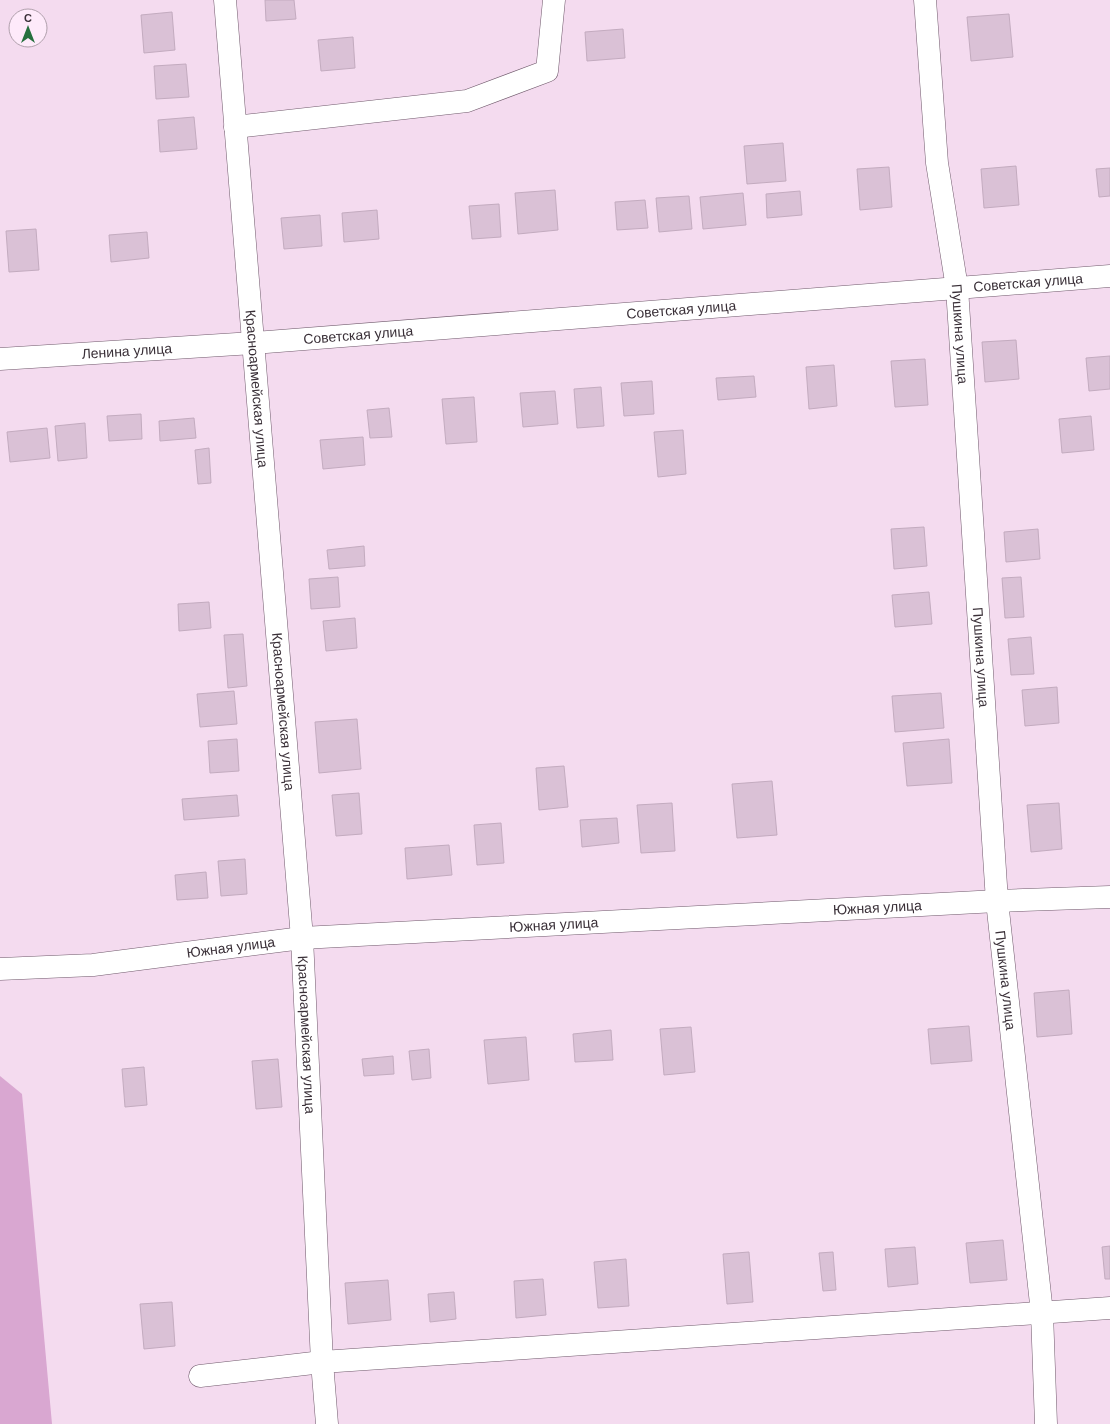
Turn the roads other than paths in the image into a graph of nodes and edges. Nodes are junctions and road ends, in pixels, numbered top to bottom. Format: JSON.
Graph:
{"nodes":[{"id":1,"x":225,"y":0,"type":"edge"},
{"id":2,"x":554,"y":0,"type":"edge"},
{"id":3,"x":925,"y":0,"type":"edge"},
{"id":4,"x":235,"y":128,"type":"junction"},
{"id":5,"x":1110,"y":276,"type":"edge"},
{"id":6,"x":957,"y":288,"type":"junction"},
{"id":7,"x":253,"y":343,"type":"junction"},
{"id":8,"x":0,"y":359,"type":"edge"},
{"id":9,"x":1110,"y":897,"type":"edge"},
{"id":10,"x":996,"y":901,"type":"junction"},
{"id":11,"x":302,"y":938,"type":"junction"},
{"id":12,"x":0,"y":969,"type":"edge"},
{"id":13,"x":1110,"y":1308,"type":"edge"},
{"id":14,"x":1042,"y":1313,"type":"junction"},
{"id":15,"x":322,"y":1362,"type":"junction"},
{"id":16,"x":200,"y":1376,"type":"dead end"},
{"id":17,"x":327,"y":1424,"type":"edge"},
{"id":18,"x":1046,"y":1424,"type":"edge"}],
"edges":[{"from":1,"to":4,"type":"street","name":"Красноармейская улица"},
{"from":2,"to":4,"type":"street"},
{"from":3,"to":6,"type":"street","name":"Пушкина улица"},
{"from":4,"to":7,"type":"street","name":"Красноармейская улица"},
{"from":5,"to":6,"type":"street","name":"Советская улица"},
{"from":6,"to":7,"type":"street","name":"Советская улица"},
{"from":6,"to":10,"type":"street","name":"Пушкина улица"},
{"from":7,"to":8,"type":"street","name":"Ленина улица"},
{"from":7,"to":11,"type":"street","name":"Красноармейская улица"},
{"from":9,"to":10,"type":"street","name":"Южная улица"},
{"from":10,"to":11,"type":"street","name":"Южная улица"},
{"from":10,"to":14,"type":"street","name":"Пушкина улица"},
{"from":11,"to":12,"type":"street","name":"Южная улица"},
{"from":11,"to":15,"type":"street","name":"Красноармейская улица"},
{"from":13,"to":14,"type":"street"},
{"from":14,"to":15,"type":"street"},
{"from":14,"to":18,"type":"street","name":"Пушкина улица"},
{"from":15,"to":16,"type":"street"},
{"from":15,"to":17,"type":"street","name":"Красноармейская улица"}]}
